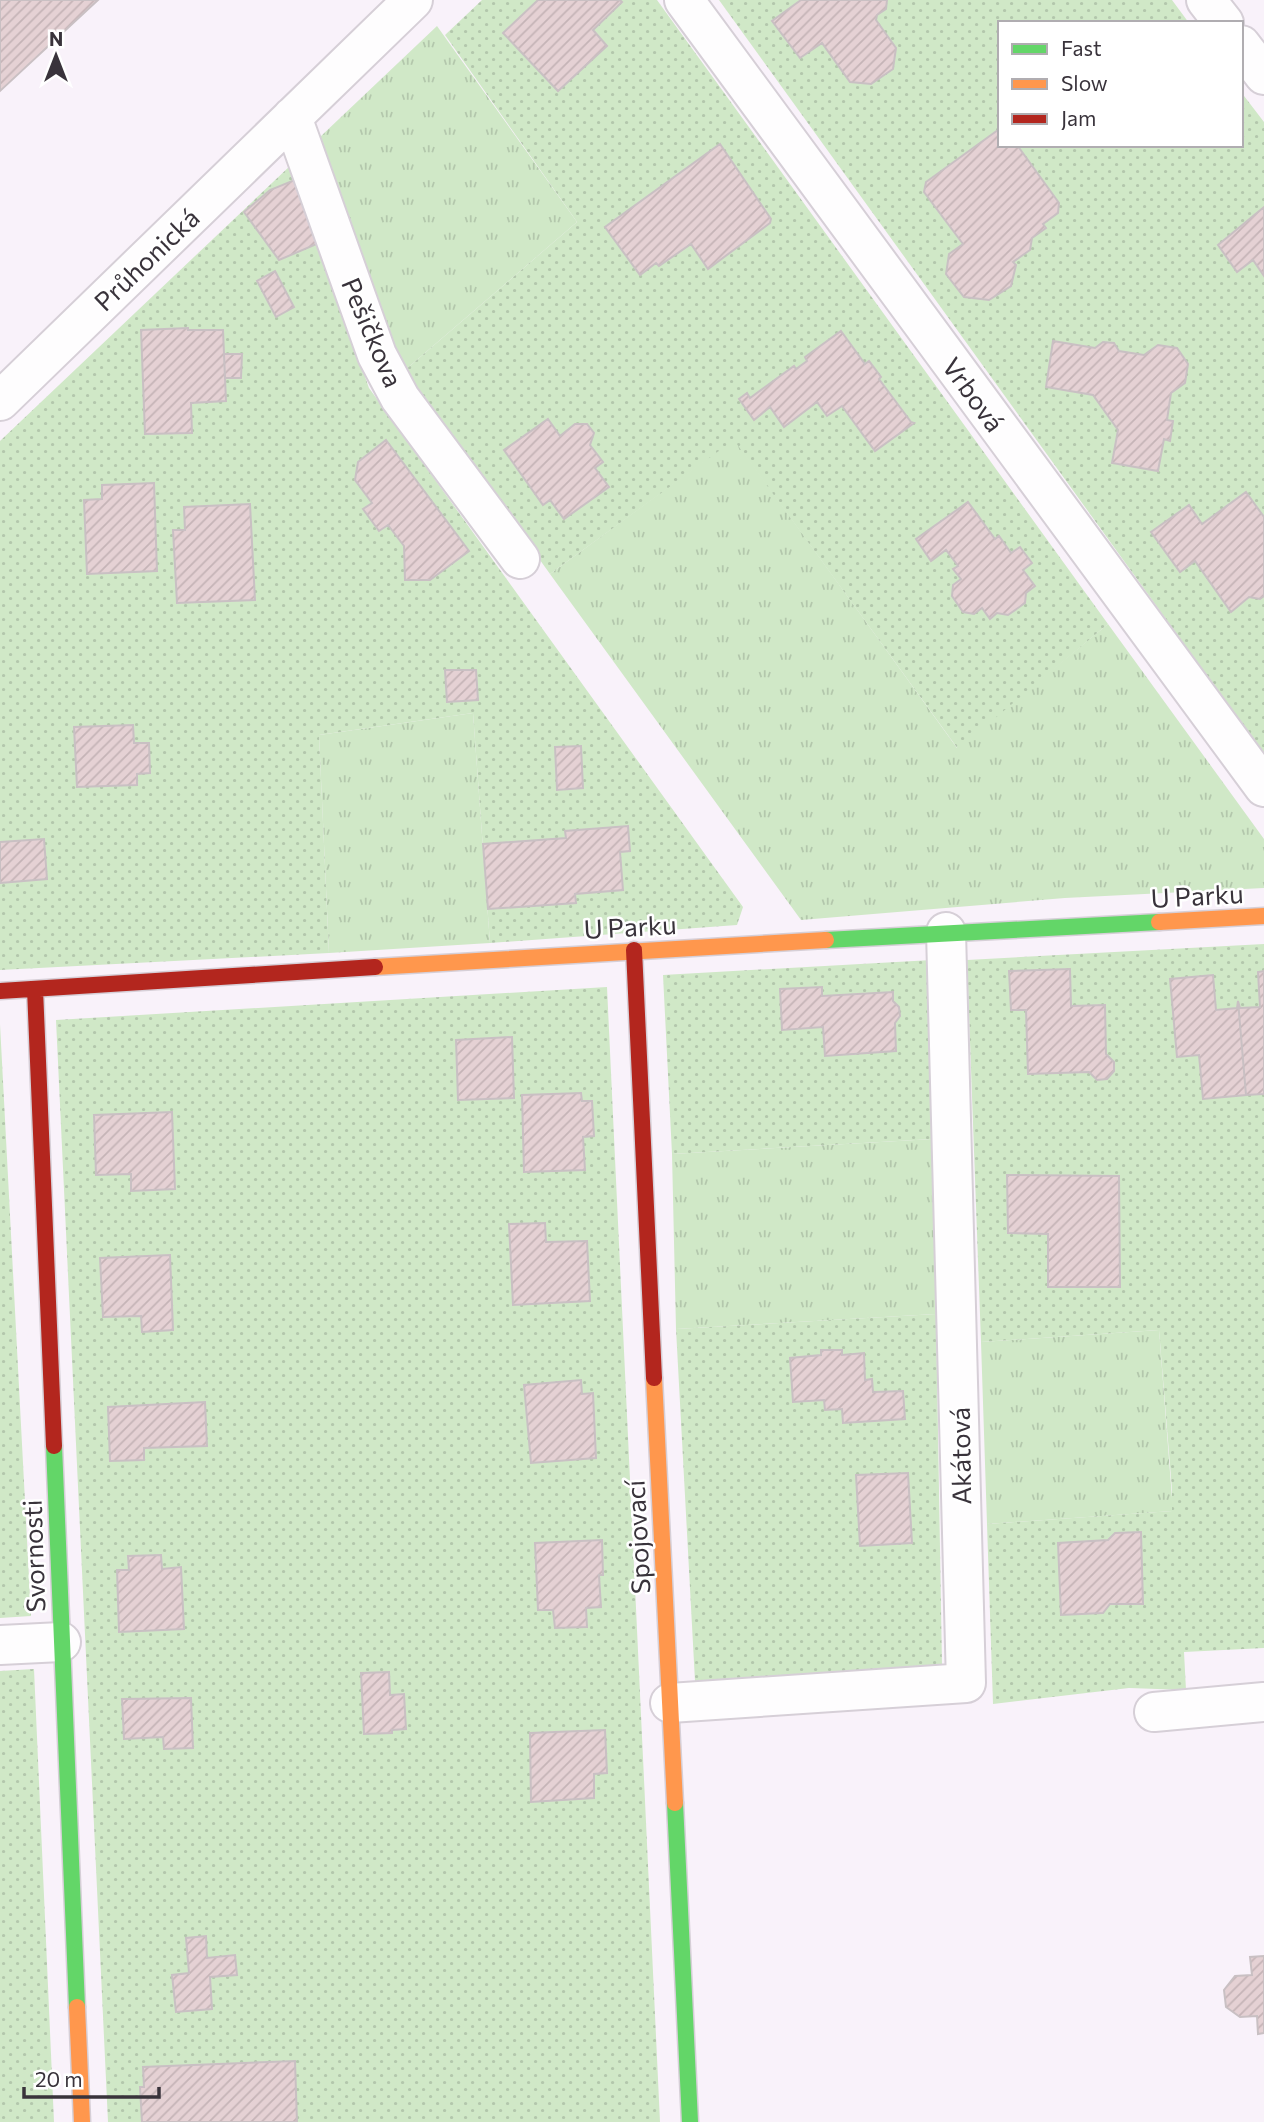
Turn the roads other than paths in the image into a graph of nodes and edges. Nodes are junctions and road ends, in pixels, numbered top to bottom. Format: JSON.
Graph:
{"nodes":[{"id":1,"x":413,"y":0,"type":"edge"},
{"id":2,"x":684,"y":0,"type":"edge"},
{"id":3,"x":1206,"y":0,"type":"edge"},
{"id":4,"x":1222,"y":21,"type":"edge"},
{"id":5,"x":1243,"y":48,"type":"edge"},
{"id":6,"x":1264,"y":75,"type":"edge"},
{"id":7,"x":292,"y":117,"type":"junction"},
{"id":8,"x":0,"y":401,"type":"edge"},
{"id":9,"x":520,"y":559,"type":"dead end"},
{"id":10,"x":1264,"y":787,"type":"edge"},
{"id":11,"x":1264,"y":916,"type":"edge"},
{"id":12,"x":946,"y":932,"type":"junction"},
{"id":13,"x":634,"y":950,"type":"junction"},
{"id":14,"x":35,"y":989,"type":"junction"},
{"id":15,"x":0,"y":991,"type":"edge"},
{"id":16,"x":61,"y":1643,"type":"junction"},
{"id":17,"x":0,"y":1645,"type":"edge"},
{"id":18,"x":1264,"y":1702,"type":"edge"},
{"id":19,"x":670,"y":1703,"type":"junction"},
{"id":20,"x":1154,"y":1712,"type":"dead end"},
{"id":21,"x":82,"y":2122,"type":"edge"},
{"id":22,"x":690,"y":2122,"type":"edge"}],
"edges":[{"from":1,"to":7,"type":"street","name":"Průhonická"},
{"from":2,"to":10,"type":"street","name":"Vrbová"},
{"from":3,"to":4,"type":"street"},
{"from":5,"to":6,"type":"street"},
{"from":7,"to":8,"type":"street","name":"Průhonická"},
{"from":7,"to":9,"type":"street","name":"Pešičkova"},
{"from":11,"to":12,"type":"street","name":"U Parku"},
{"from":12,"to":13,"type":"street","name":"U Parku"},
{"from":12,"to":19,"type":"street","name":"Akátová"},
{"from":13,"to":14,"type":"street","name":"U Parku"},
{"from":13,"to":19,"type":"street","name":"Spojovací"},
{"from":14,"to":15,"type":"street","name":"U Parku"},
{"from":14,"to":16,"type":"street","name":"Svornosti"},
{"from":16,"to":17,"type":"street"},
{"from":16,"to":21,"type":"street","name":"Svornosti"},
{"from":18,"to":20,"type":"street"},
{"from":19,"to":22,"type":"street","name":"Spojovací"}]}
